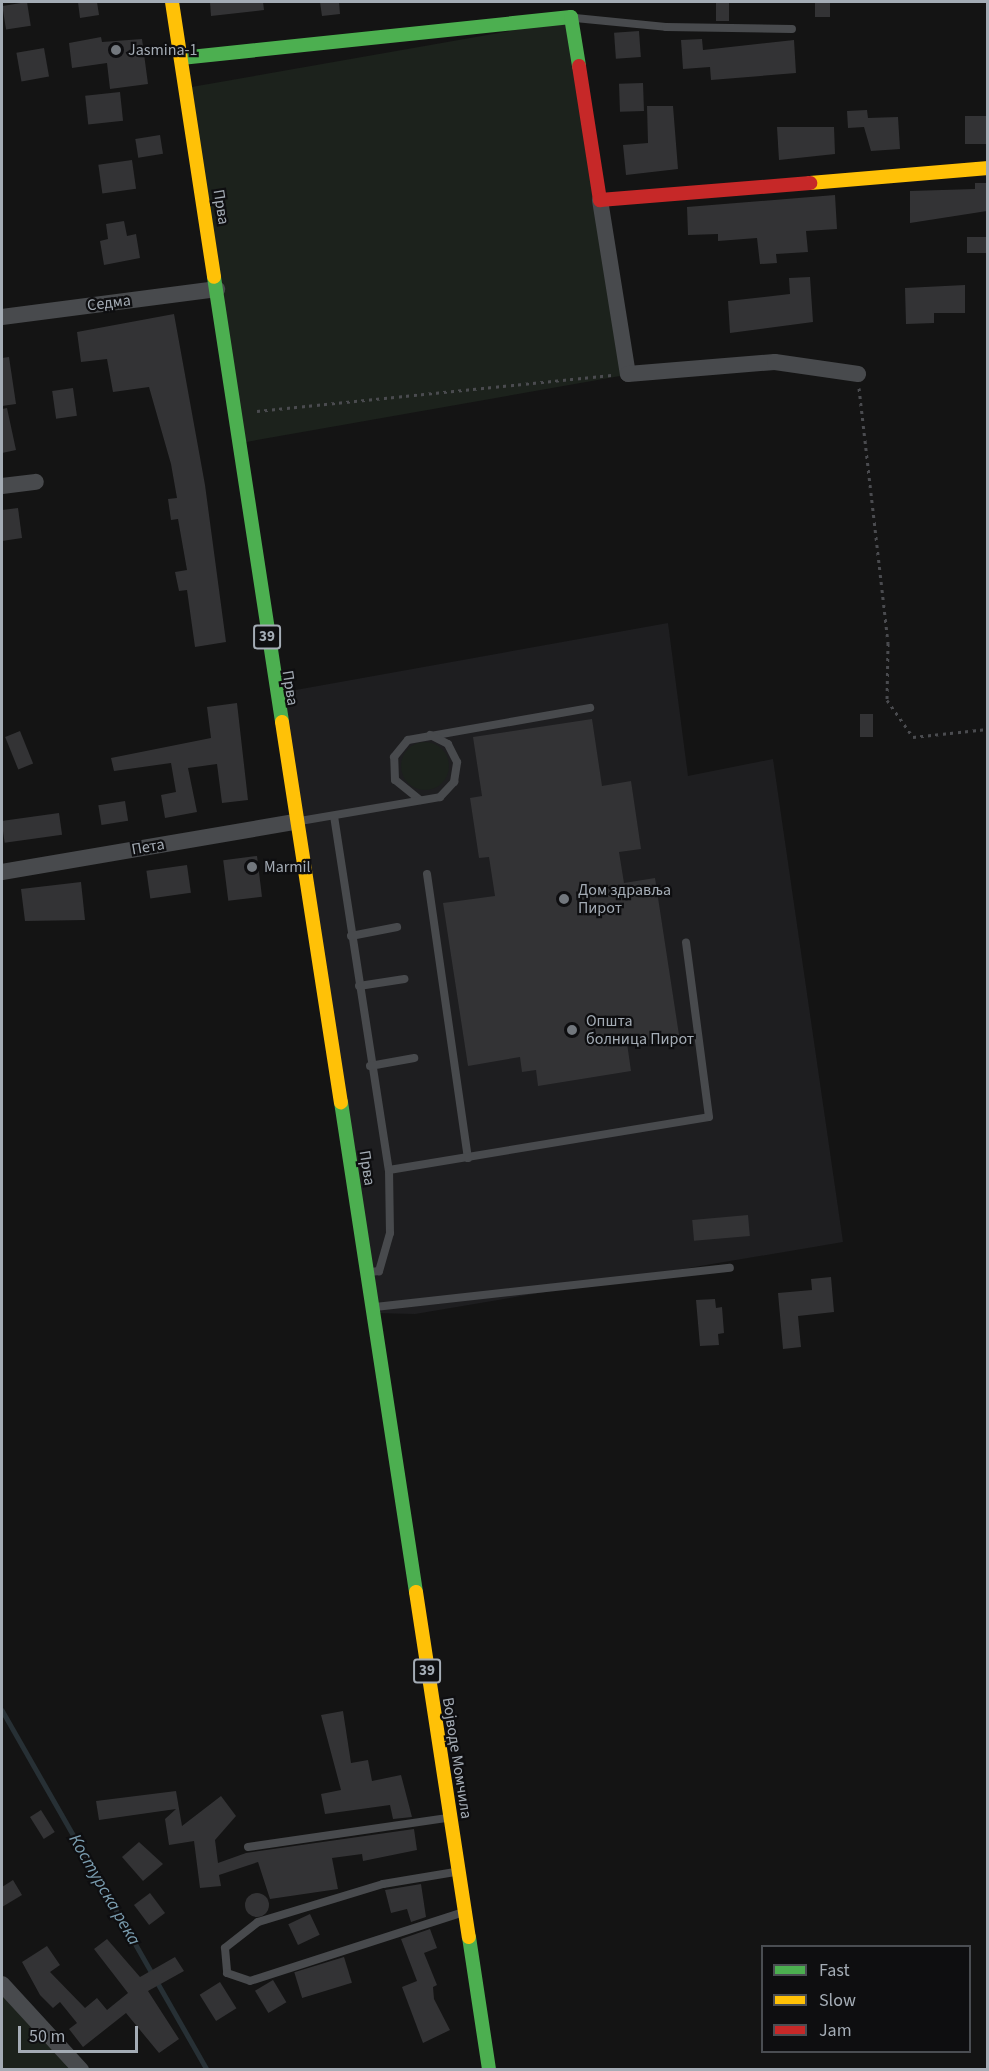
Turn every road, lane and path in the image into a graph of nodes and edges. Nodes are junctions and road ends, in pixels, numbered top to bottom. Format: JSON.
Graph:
{"nodes":[{"id":1,"x":172,"y":2,"type":"edge"},
{"id":2,"x":571,"y":17,"type":"junction"},
{"id":3,"x":792,"y":29,"type":"dead end"},
{"id":4,"x":181,"y":58,"type":"junction"},
{"id":5,"x":987,"y":168,"type":"edge"},
{"id":6,"x":600,"y":200,"type":"junction"},
{"id":7,"x":217,"y":289,"type":"junction"},
{"id":8,"x":2,"y":316,"type":"edge"},
{"id":9,"x":628,"y":374,"type":"junction"},
{"id":10,"x":858,"y":374,"type":"joint"},
{"id":11,"x":236,"y":413,"type":"junction"},
{"id":12,"x":36,"y":482,"type":"dead end"},
{"id":13,"x":2,"y":486,"type":"edge"},
{"id":14,"x":590,"y":708,"type":"dead end"},
{"id":15,"x":987,"y":729,"type":"edge"},
{"id":16,"x":430,"y":735,"type":"junction"},
{"id":17,"x":420,"y":800,"type":"junction"},
{"id":18,"x":334,"y":816,"type":"junction"},
{"id":19,"x":295,"y":822,"type":"junction"},
{"id":20,"x":2,"y":872,"type":"edge"},
{"id":21,"x":427,"y":874,"type":"dead end"},
{"id":22,"x":397,"y":927,"type":"dead end"},
{"id":23,"x":351,"y":936,"type":"junction"},
{"id":24,"x":686,"y":943,"type":"dead end"},
{"id":25,"x":404,"y":979,"type":"dead end"},
{"id":26,"x":359,"y":986,"type":"junction"},
{"id":27,"x":414,"y":1058,"type":"dead end"},
{"id":28,"x":370,"y":1066,"type":"junction"},
{"id":29,"x":468,"y":1158,"type":"junction"},
{"id":30,"x":388,"y":1170,"type":"junction"},
{"id":31,"x":730,"y":1268,"type":"dead end"},
{"id":32,"x":367,"y":1273,"type":"junction"},
{"id":33,"x":372,"y":1308,"type":"junction"},
{"id":34,"x":450,"y":1817,"type":"junction"},
{"id":35,"x":248,"y":1847,"type":"dead end"},
{"id":36,"x":458,"y":1871,"type":"junction"},
{"id":37,"x":467,"y":1911,"type":"junction"},
{"id":38,"x":2,"y":1984,"type":"edge"},
{"id":39,"x":81,"y":2070,"type":"edge"},
{"id":40,"x":489,"y":2070,"type":"edge"}],
"edges":[{"from":1,"to":4,"type":"main road","name":"Прва","number":"39"},
{"from":2,"to":3,"type":"lane"},
{"from":2,"to":4,"type":"main road"},
{"from":2,"to":6,"type":"main road"},
{"from":4,"to":7,"type":"main road","name":"Прва","number":"39"},
{"from":5,"to":6,"type":"main road"},
{"from":6,"to":9,"type":"street"},
{"from":7,"to":8,"type":"street","name":"Седма"},
{"from":7,"to":11,"type":"main road","name":"Прва","number":"39"},
{"from":9,"to":10,"type":"street"},
{"from":9,"to":11,"type":"path"},
{"from":10,"to":15,"type":"path"},
{"from":11,"to":19,"type":"main road","name":"Прва","number":"39"},
{"from":12,"to":13,"type":"street"},
{"from":14,"to":16,"type":"lane"},
{"from":16,"to":17,"type":"lane"},
{"from":16,"to":17,"type":"lane"},
{"from":17,"to":18,"type":"lane"},
{"from":18,"to":19,"type":"lane"},
{"from":18,"to":23,"type":"lane"},
{"from":19,"to":20,"type":"street","name":"Пета"},
{"from":19,"to":32,"type":"main road","name":"Прва","number":"39"},
{"from":21,"to":29,"type":"lane"},
{"from":22,"to":23,"type":"lane"},
{"from":23,"to":26,"type":"lane"},
{"from":24,"to":29,"type":"lane"},
{"from":25,"to":26,"type":"lane"},
{"from":26,"to":28,"type":"lane"},
{"from":27,"to":28,"type":"lane"},
{"from":28,"to":30,"type":"lane"},
{"from":29,"to":30,"type":"lane"},
{"from":30,"to":32,"type":"lane"},
{"from":31,"to":33,"type":"lane"},
{"from":32,"to":33,"type":"main road","name":"Војводе Момчила","number":"39"},
{"from":33,"to":34,"type":"main road","name":"Војводе Момчила","number":"39"},
{"from":34,"to":35,"type":"lane"},
{"from":34,"to":36,"type":"main road","name":"Војводе Момчила","number":"39"},
{"from":36,"to":37,"type":"main road","name":"Војводе Момчила","number":"39"},
{"from":36,"to":37,"type":"lane"},
{"from":37,"to":40,"type":"main road","name":"Војводе Момчила","number":"39"},
{"from":38,"to":39,"type":"street"}]}
